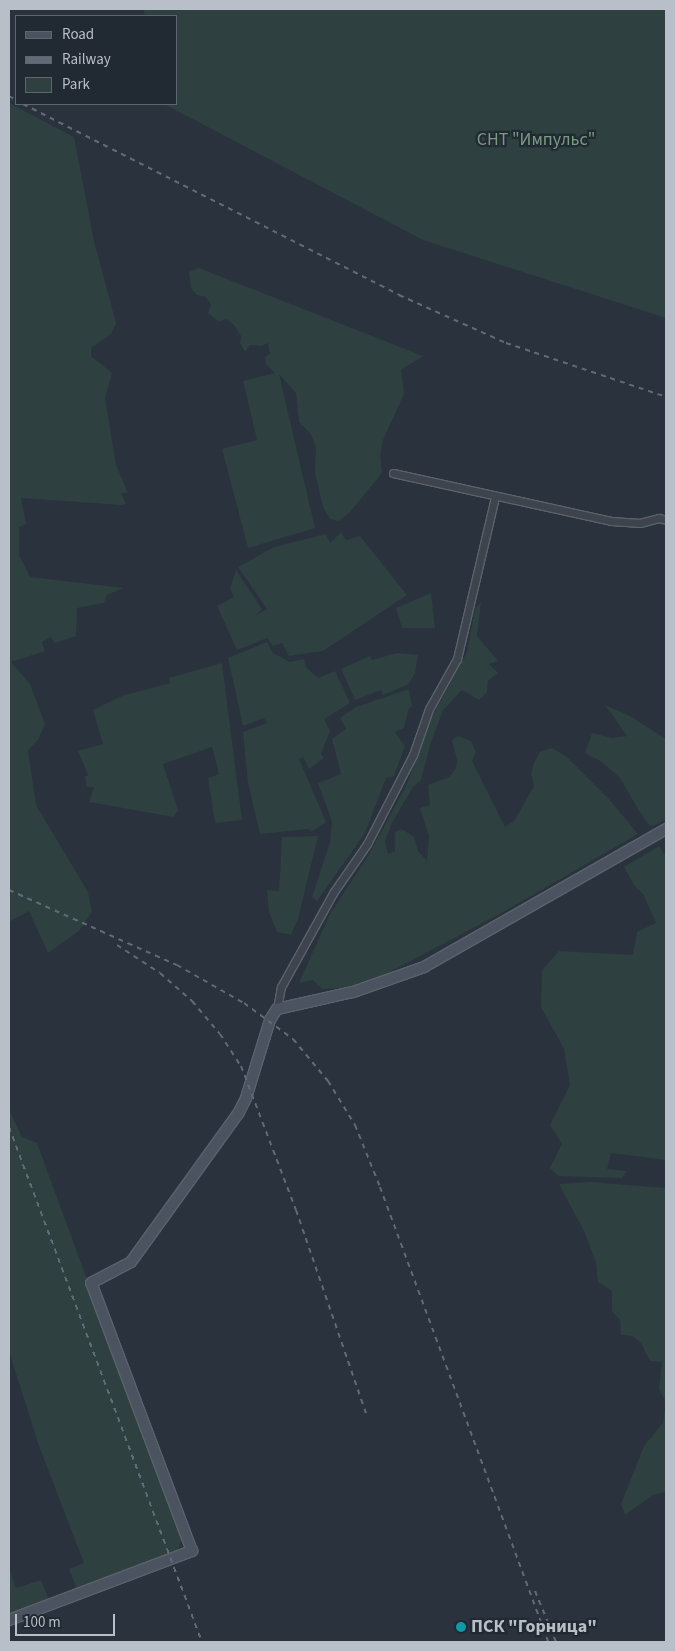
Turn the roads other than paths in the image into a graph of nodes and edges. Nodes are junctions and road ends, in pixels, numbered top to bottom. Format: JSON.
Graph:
{"nodes":[{"id":1,"x":393,"y":473,"type":"dead end"},
{"id":2,"x":495,"y":497,"type":"junction"},
{"id":3,"x":666,"y":520,"type":"edge"},
{"id":4,"x":666,"y":828,"type":"edge"},
{"id":5,"x":277,"y":1009,"type":"junction"},
{"id":6,"x":9,"y":1620,"type":"edge"}],
"edges":[{"from":1,"to":2,"type":"street"},
{"from":2,"to":3,"type":"street"},
{"from":2,"to":5,"type":"street"},
{"from":4,"to":5,"type":"street"},
{"from":5,"to":6,"type":"street"}]}
